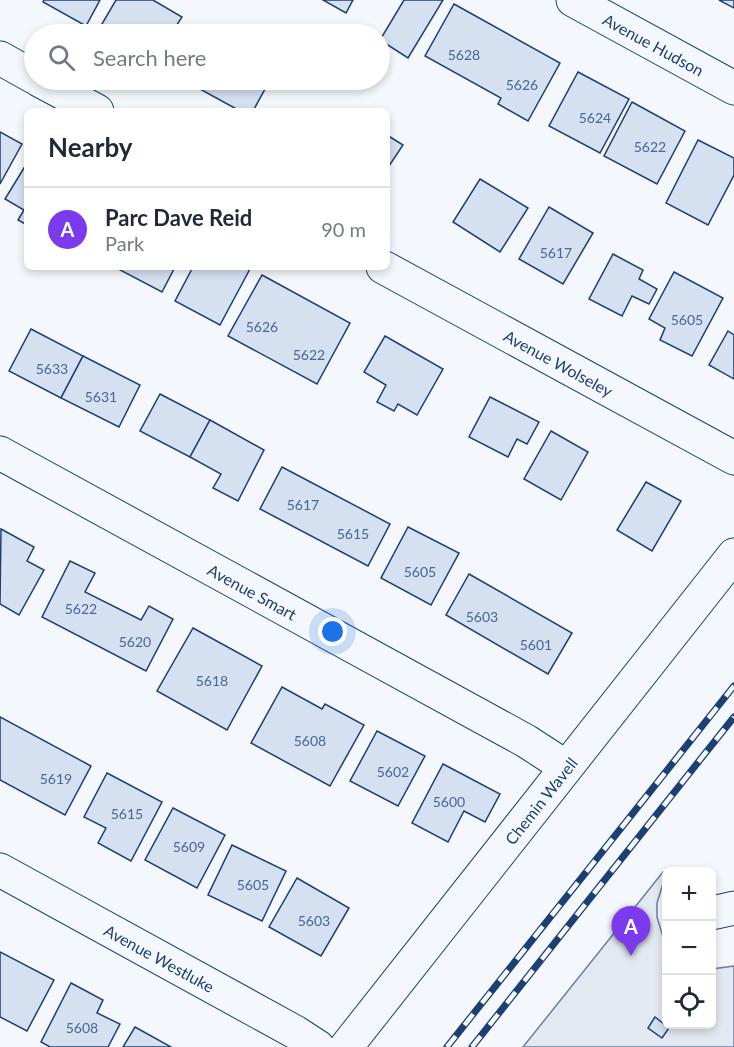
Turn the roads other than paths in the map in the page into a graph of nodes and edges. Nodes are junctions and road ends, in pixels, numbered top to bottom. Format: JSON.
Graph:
{"nodes":[{"id":1,"x":573,"y":0,"type":"edge"},
{"id":2,"x":0,"y":58,"type":"edge"},
{"id":3,"x":24,"y":71,"type":"edge"},
{"id":4,"x":734,"y":88,"type":"edge"},
{"id":5,"x":58,"y":90,"type":"edge"},
{"id":6,"x":91,"y":108,"type":"edge"},
{"id":7,"x":389,"y":270,"type":"edge"},
{"id":8,"x":0,"y":453,"type":"edge"},
{"id":9,"x":734,"y":458,"type":"edge"},
{"id":10,"x":734,"y":555,"type":"edge"},
{"id":11,"x":566,"y":767,"type":"junction"},
{"id":12,"x":0,"y":870,"type":"edge"},
{"id":13,"x":734,"y":908,"type":"edge"},
{"id":14,"x":716,"y":912,"type":"edge"},
{"id":15,"x":318,"y":1047,"type":"edge"},
{"id":16,"x":346,"y":1047,"type":"edge"}],
"edges":[{"from":1,"to":4,"type":"street","name":"Avenue Hudson"},
{"from":2,"to":3,"type":"street"},
{"from":5,"to":6,"type":"street"},
{"from":7,"to":9,"type":"street","name":"Avenue Wolseley"},
{"from":8,"to":11,"type":"street","name":"Avenue Smart"},
{"from":10,"to":11,"type":"street","name":"Chemin Wavell"},
{"from":11,"to":16,"type":"street","name":"Chemin Wavell"},
{"from":12,"to":15,"type":"street","name":"Avenue Westluke"},
{"from":13,"to":14,"type":"street"}]}
